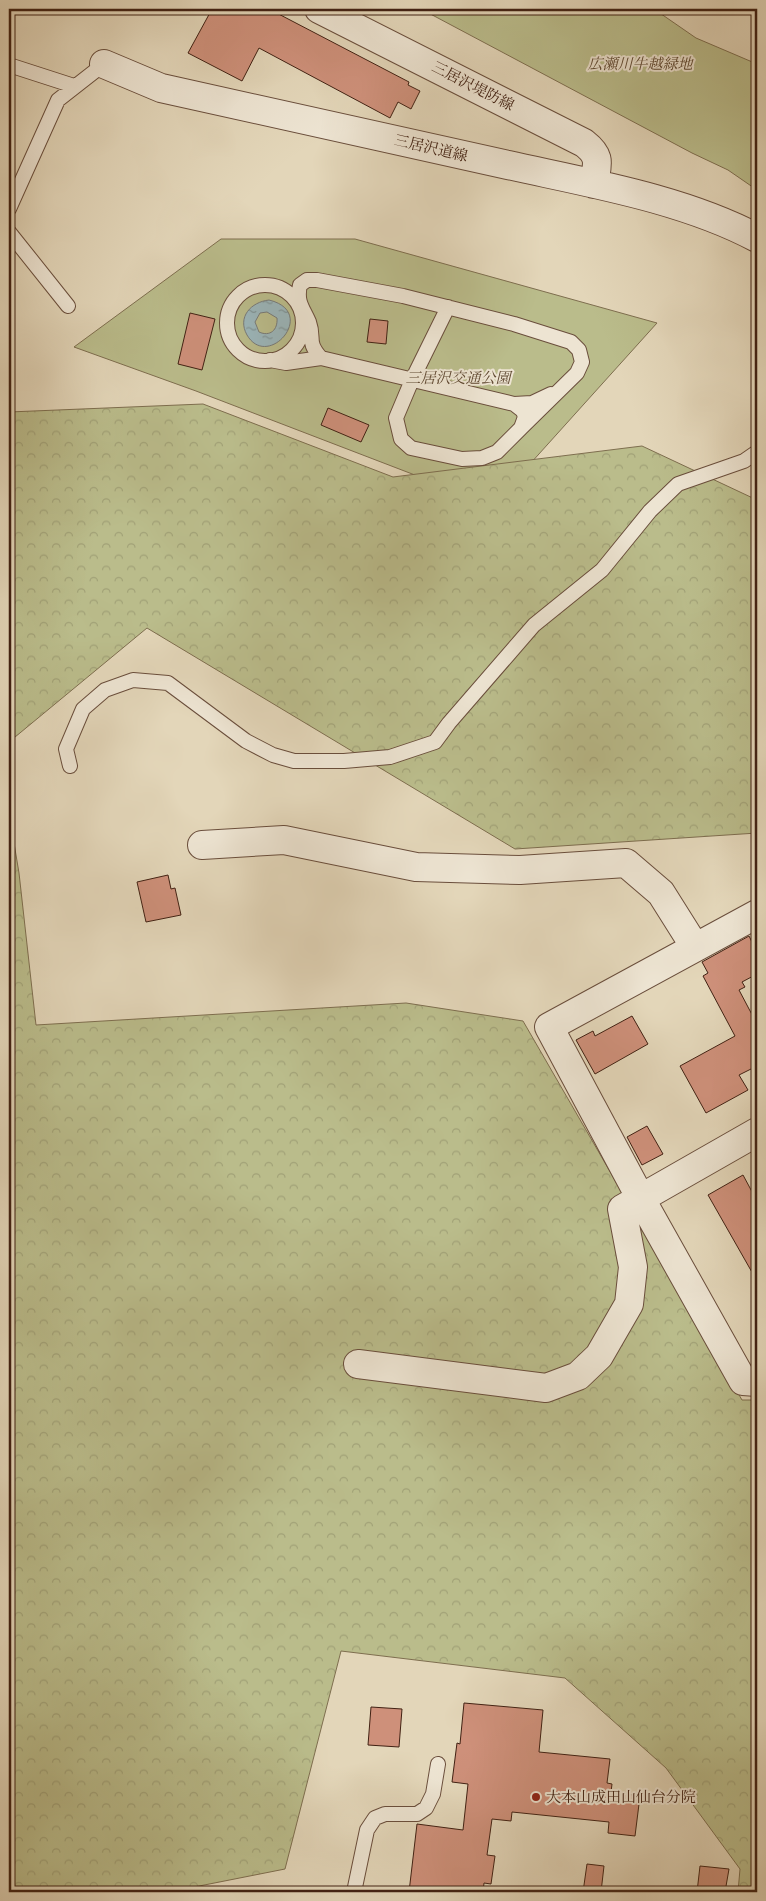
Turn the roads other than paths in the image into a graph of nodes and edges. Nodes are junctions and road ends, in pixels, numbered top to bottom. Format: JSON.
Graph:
{"nodes":[{"id":1,"x":319,"y":9,"type":"edge"},
{"id":2,"x":104,"y":64,"type":"joint"},
{"id":3,"x":9,"y":65,"type":"edge"},
{"id":4,"x":74,"y":86,"type":"junction"},
{"id":5,"x":594,"y":184,"type":"junction"},
{"id":6,"x":9,"y":209,"type":"edge"},
{"id":7,"x":9,"y":232,"type":"edge"},
{"id":8,"x":757,"y":238,"type":"edge"},
{"id":9,"x":68,"y":306,"type":"dead end"},
{"id":10,"x":300,"y":307,"type":"junction"},
{"id":11,"x":448,"y":307,"type":"junction"},
{"id":12,"x":321,"y":358,"type":"junction"},
{"id":13,"x":270,"y":360,"type":"junction"},
{"id":14,"x":412,"y":380,"type":"junction"},
{"id":15,"x":564,"y":385,"type":"junction"},
{"id":16,"x":514,"y":404,"type":"junction"},
{"id":17,"x":521,"y":428,"type":"junction"},
{"id":18,"x":757,"y":452,"type":"edge"},
{"id":19,"x":70,"y":766,"type":"dead end"},
{"id":20,"x":202,"y":844,"type":"dead end"},
{"id":21,"x":757,"y":914,"type":"edge"},
{"id":22,"x":695,"y":947,"type":"junction"},
{"id":23,"x":757,"y":1132,"type":"edge"},
{"id":24,"x":641,"y":1199,"type":"junction"},
{"id":25,"x":358,"y":1364,"type":"dead end"},
{"id":26,"x":757,"y":1382,"type":"edge"},
{"id":27,"x":438,"y":1764,"type":"dead end"},
{"id":28,"x":354,"y":1892,"type":"edge"}],
"edges":[{"from":1,"to":5,"type":"street","name":"三居沢堤防線"},
{"from":2,"to":4,"type":"lane"},
{"from":2,"to":5,"type":"street","name":"三居沢道線"},
{"from":3,"to":4,"type":"lane"},
{"from":4,"to":6,"type":"lane"},
{"from":5,"to":8,"type":"street","name":"三居沢道線"},
{"from":7,"to":9,"type":"lane"},
{"from":10,"to":11,"type":"lane"},
{"from":10,"to":12,"type":"lane"},
{"from":10,"to":13,"type":"lane"},
{"from":10,"to":13,"type":"lane"},
{"from":11,"to":14,"type":"lane"},
{"from":11,"to":15,"type":"lane"},
{"from":12,"to":13,"type":"lane"},
{"from":12,"to":14,"type":"lane"},
{"from":14,"to":16,"type":"lane"},
{"from":14,"to":17,"type":"lane"},
{"from":15,"to":16,"type":"lane"},
{"from":15,"to":17,"type":"lane"},
{"from":16,"to":17,"type":"lane"},
{"from":18,"to":19,"type":"lane"},
{"from":20,"to":22,"type":"street"},
{"from":21,"to":22,"type":"street"},
{"from":22,"to":24,"type":"street"},
{"from":23,"to":24,"type":"street"},
{"from":24,"to":25,"type":"street"},
{"from":24,"to":26,"type":"street"},
{"from":27,"to":28,"type":"lane"}]}
